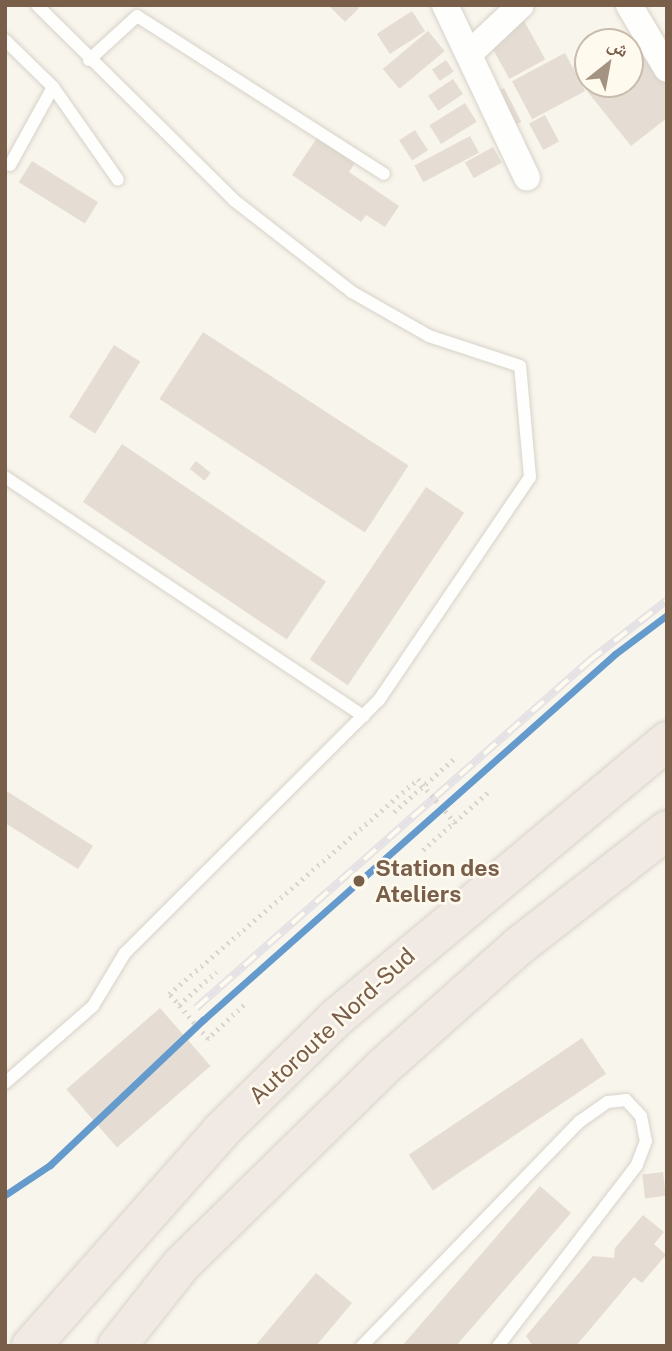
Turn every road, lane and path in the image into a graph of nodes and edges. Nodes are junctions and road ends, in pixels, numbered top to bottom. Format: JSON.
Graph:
{"nodes":[{"id":1,"x":37,"y":5,"type":"edge"},
{"id":2,"x":445,"y":5,"type":"edge"},
{"id":3,"x":521,"y":5,"type":"edge"},
{"id":4,"x":629,"y":5,"type":"edge"},
{"id":5,"x":5,"y":40,"type":"edge"},
{"id":6,"x":469,"y":54,"type":"junction"},
{"id":7,"x":89,"y":60,"type":"junction"},
{"id":8,"x":667,"y":69,"type":"edge"},
{"id":9,"x":53,"y":87,"type":"junction"},
{"id":10,"x":10,"y":165,"type":"dead end"},
{"id":11,"x":384,"y":174,"type":"dead end"},
{"id":12,"x":527,"y":178,"type":"dead end"},
{"id":13,"x":118,"y":180,"type":"dead end"},
{"id":14,"x":5,"y":477,"type":"edge"},
{"id":15,"x":364,"y":716,"type":"junction"},
{"id":16,"x":667,"y":741,"type":"edge"},
{"id":17,"x":457,"y":756,"type":"dead end"},
{"id":18,"x":425,"y":787,"type":"junction"},
{"id":19,"x":488,"y":792,"type":"dead end"},
{"id":20,"x":394,"y":813,"type":"dead end"},
{"id":21,"x":456,"y":824,"type":"junction"},
{"id":22,"x":667,"y":831,"type":"edge"},
{"id":23,"x":422,"y":850,"type":"dead end"},
{"id":24,"x":216,"y":972,"type":"dead end"},
{"id":25,"x":179,"y":1005,"type":"junction"},
{"id":26,"x":244,"y":1005,"type":"dead end"},
{"id":27,"x":5,"y":1083,"type":"edge"},
{"id":28,"x":31,"y":1346,"type":"edge"},
{"id":29,"x":117,"y":1346,"type":"edge"},
{"id":30,"x":362,"y":1346,"type":"edge"},
{"id":31,"x":498,"y":1346,"type":"edge"}],
"edges":[{"from":1,"to":7,"type":"lane"},
{"from":2,"to":6,"type":"street"},
{"from":3,"to":6,"type":"street"},
{"from":4,"to":8,"type":"street"},
{"from":5,"to":9,"type":"lane"},
{"from":6,"to":12,"type":"street"},
{"from":7,"to":11,"type":"lane"},
{"from":7,"to":15,"type":"lane"},
{"from":9,"to":10,"type":"lane"},
{"from":9,"to":13,"type":"lane"},
{"from":14,"to":15,"type":"lane"},
{"from":15,"to":27,"type":"lane"},
{"from":16,"to":28,"type":"highway","name":"Autoroute Nord-Sud"},
{"from":17,"to":18,"type":"path"},
{"from":18,"to":20,"type":"path"},
{"from":18,"to":21,"type":"path","bridge":true},
{"from":18,"to":25,"type":"path","bridge":true},
{"from":19,"to":21,"type":"path"},
{"from":21,"to":23,"type":"path"},
{"from":22,"to":29,"type":"highway"},
{"from":24,"to":25,"type":"path"},
{"from":25,"to":26,"type":"path"},
{"from":30,"to":31,"type":"lane"}]}
